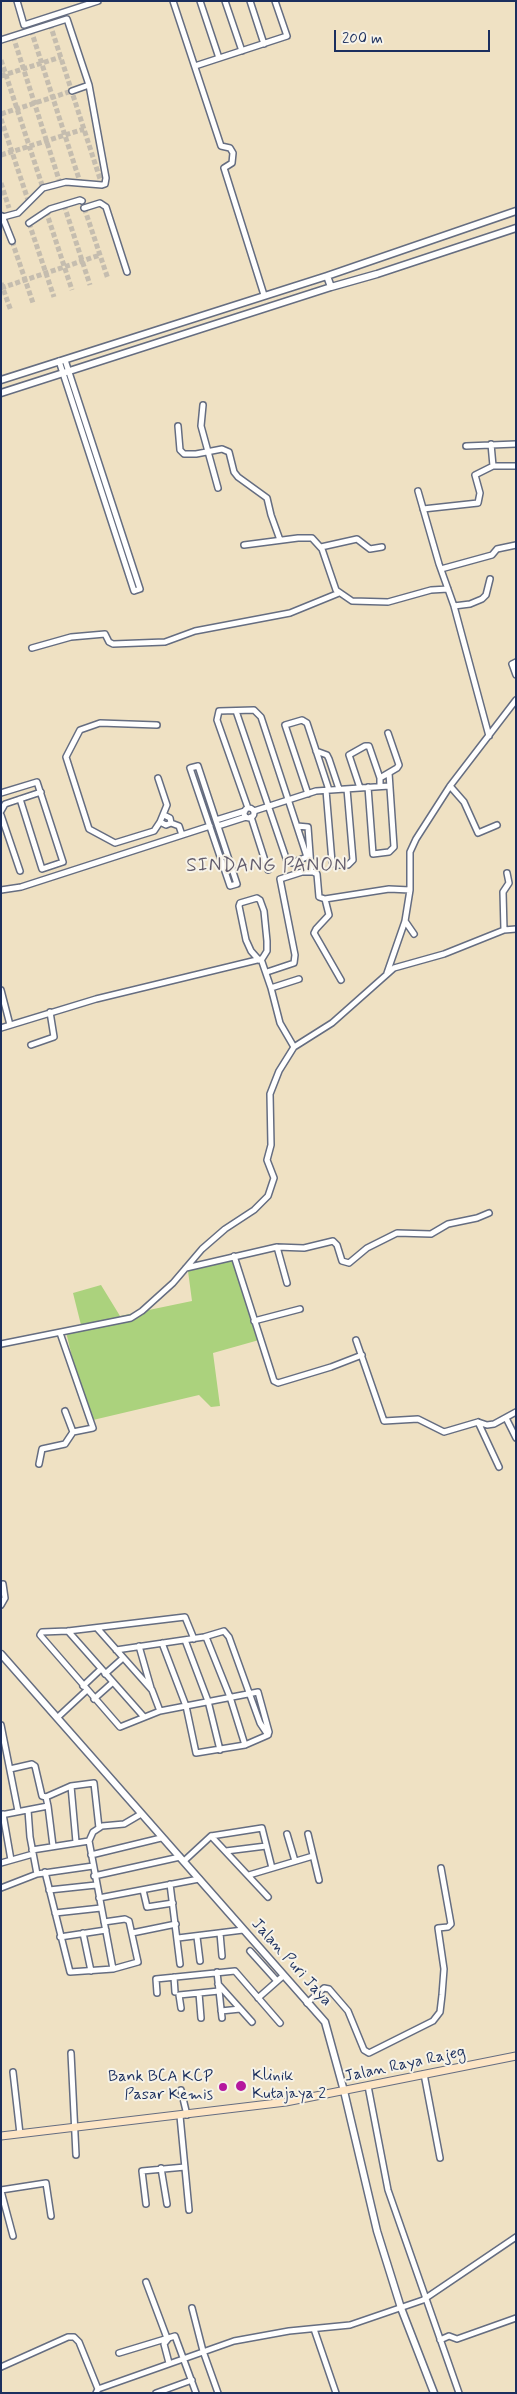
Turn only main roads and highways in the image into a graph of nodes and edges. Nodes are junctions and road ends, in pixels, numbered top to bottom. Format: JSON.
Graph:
{"nodes":[{"id":1,"x":516,"y":2056,"type":"edge"},
{"id":2,"x":1,"y":2136,"type":"edge"}],
"edges":[{"from":1,"to":2,"type":"main road","name":"Jalan Raya Rajeg"}]}
